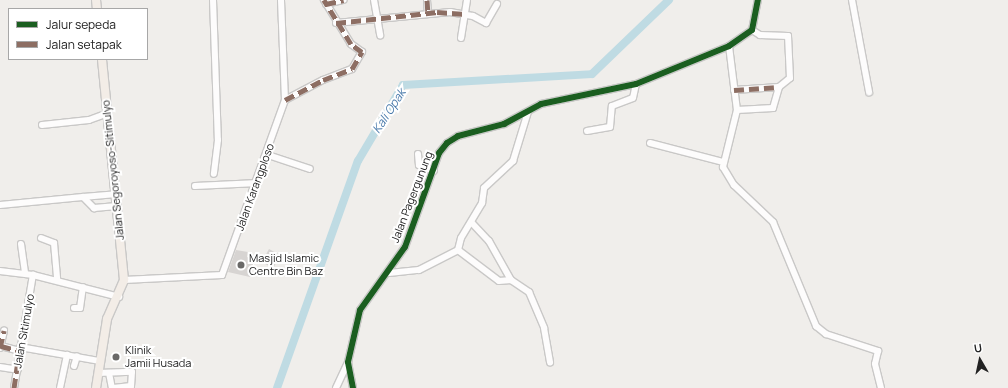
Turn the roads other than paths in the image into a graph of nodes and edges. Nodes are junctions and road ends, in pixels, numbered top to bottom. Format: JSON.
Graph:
{"nodes":[{"id":1,"x":213,"y":0,"type":"edge"},
{"id":2,"x":281,"y":0,"type":"edge"},
{"id":3,"x":344,"y":0,"type":"edge"},
{"id":4,"x":374,"y":0,"type":"edge"},
{"id":5,"x":427,"y":0,"type":"edge"},
{"id":6,"x":467,"y":0,"type":"edge"},
{"id":7,"x":758,"y":0,"type":"edge"},
{"id":8,"x":852,"y":0,"type":"edge"},
{"id":9,"x":325,"y":2,"type":"edge"},
{"id":10,"x":497,"y":4,"type":"dead end"},
{"id":11,"x":428,"y":14,"type":"junction"},
{"id":12,"x":465,"y":14,"type":"junction"},
{"id":13,"x":377,"y":17,"type":"junction"},
{"id":14,"x":336,"y":23,"type":"junction"},
{"id":15,"x":752,"y":30,"type":"junction"},
{"id":16,"x":380,"y":35,"type":"dead end"},
{"id":17,"x":461,"y":38,"type":"dead end"},
{"id":18,"x":729,"y":46,"type":"junction"},
{"id":19,"x":102,"y":60,"type":"edge"},
{"id":20,"x":636,"y":84,"type":"junction"},
{"id":21,"x":779,"y":87,"type":"junction"},
{"id":22,"x":734,"y":90,"type":"junction"},
{"id":23,"x":869,"y":92,"type":"dead end"},
{"id":24,"x":285,"y":100,"type":"junction"},
{"id":25,"x":737,"y":110,"type":"junction"},
{"id":26,"x":528,"y":112,"type":"junction"},
{"id":27,"x":108,"y":113,"type":"junction"},
{"id":28,"x":42,"y":125,"type":"dead end"},
{"id":29,"x":587,"y":131,"type":"dead end"},
{"id":30,"x":650,"y":143,"type":"dead end"},
{"id":31,"x":268,"y":154,"type":"junction"},
{"id":32,"x":418,"y":154,"type":"dead end"},
{"id":33,"x":723,"y":162,"type":"junction"},
{"id":34,"x":310,"y":169,"type":"dead end"},
{"id":35,"x":434,"y":171,"type":"junction"},
{"id":36,"x":214,"y":174,"type":"dead end"},
{"id":37,"x":258,"y":184,"type":"junction"},
{"id":38,"x":195,"y":186,"type":"dead end"},
{"id":39,"x":116,"y":194,"type":"junction"},
{"id":40,"x":83,"y":197,"type":"junction"},
{"id":41,"x":0,"y":205,"type":"edge"},
{"id":42,"x":117,"y":206,"type":"junction"},
{"id":43,"x":472,"y":224,"type":"junction"},
{"id":44,"x":41,"y":238,"type":"dead end"},
{"id":45,"x":21,"y":244,"type":"dead end"},
{"id":46,"x":458,"y":250,"type":"junction"},
{"id":47,"x":0,"y":271,"type":"edge"},
{"id":48,"x":389,"y":273,"type":"junction"},
{"id":49,"x":25,"y":274,"type":"junction"},
{"id":50,"x":34,"y":275,"type":"junction"},
{"id":51,"x":57,"y":280,"type":"junction"},
{"id":52,"x":124,"y":280,"type":"junction"},
{"id":53,"x":511,"y":280,"type":"junction"},
{"id":54,"x":83,"y":287,"type":"junction"},
{"id":55,"x":119,"y":297,"type":"junction"},
{"id":56,"x":74,"y":308,"type":"dead end"},
{"id":57,"x":4,"y":330,"type":"dead end"},
{"id":58,"x":1,"y":344,"type":"edge"},
{"id":59,"x":20,"y":349,"type":"junction"},
{"id":60,"x":67,"y":355,"type":"junction"},
{"id":61,"x":77,"y":356,"type":"junction"},
{"id":62,"x":100,"y":361,"type":"junction"},
{"id":63,"x":348,"y":362,"type":"junction"},
{"id":64,"x":550,"y":362,"type":"dead end"},
{"id":65,"x":74,"y":366,"type":"dead end"},
{"id":66,"x":0,"y":367,"type":"edge"},
{"id":67,"x":18,"y":370,"type":"junction"},
{"id":68,"x":109,"y":372,"type":"junction"},
{"id":69,"x":98,"y":373,"type":"junction"},
{"id":70,"x":14,"y":388,"type":"edge"},
{"id":71,"x":60,"y":388,"type":"edge"},
{"id":72,"x":96,"y":388,"type":"edge"},
{"id":73,"x":112,"y":388,"type":"edge"},
{"id":74,"x":336,"y":388,"type":"edge"},
{"id":75,"x":353,"y":388,"type":"edge"},
{"id":76,"x":881,"y":388,"type":"edge"}],
"edges":[{"from":1,"to":36,"type":"street"},
{"from":2,"to":24,"type":"street","name":"Jalan Karangploso"},
{"from":3,"to":9,"type":"street"},
{"from":4,"to":13,"type":"street"},
{"from":5,"to":11,"type":"street"},
{"from":6,"to":12,"type":"street"},
{"from":7,"to":15,"type":"street"},
{"from":8,"to":23,"type":"street"},
{"from":9,"to":14,"type":"street"},
{"from":10,"to":12,"type":"street"},
{"from":11,"to":12,"type":"street"},
{"from":11,"to":13,"type":"street"},
{"from":12,"to":17,"type":"street"},
{"from":13,"to":14,"type":"street"},
{"from":13,"to":16,"type":"street"},
{"from":14,"to":24,"type":"street"},
{"from":15,"to":18,"type":"street","name":"Jalan Pagergunung"},
{"from":15,"to":21,"type":"street"},
{"from":18,"to":20,"type":"street","name":"Jalan Pagergunung"},
{"from":18,"to":22,"type":"street"},
{"from":19,"to":27,"type":"main road","name":"Jalan Segoroyoso-Sitimulyo"},
{"from":20,"to":26,"type":"street","name":"Jalan Pagergunung"},
{"from":20,"to":29,"type":"street"},
{"from":21,"to":22,"type":"street"},
{"from":21,"to":25,"type":"street"},
{"from":22,"to":25,"type":"street"},
{"from":24,"to":31,"type":"street","name":"Jalan Karangploso"},
{"from":25,"to":33,"type":"street"},
{"from":26,"to":35,"type":"street","name":"Jalan Pagergunung"},
{"from":26,"to":43,"type":"street"},
{"from":27,"to":28,"type":"street"},
{"from":27,"to":39,"type":"main road","name":"Jalan Segoroyoso-Sitimulyo"},
{"from":30,"to":33,"type":"street"},
{"from":31,"to":34,"type":"street"},
{"from":31,"to":37,"type":"street","name":"Jalan Karangploso"},
{"from":32,"to":35,"type":"street"},
{"from":33,"to":76,"type":"street"},
{"from":35,"to":48,"type":"street","name":"Jalan Pagergunung"},
{"from":37,"to":38,"type":"street"},
{"from":37,"to":52,"type":"street","name":"Jalan Karangploso"},
{"from":39,"to":40,"type":"street"},
{"from":39,"to":42,"type":"main road","name":"Jalan Segoroyoso-Sitimulyo"},
{"from":40,"to":41,"type":"street"},
{"from":40,"to":42,"type":"street"},
{"from":42,"to":52,"type":"main road","name":"Jalan Segoroyoso-Sitimulyo"},
{"from":43,"to":46,"type":"street"},
{"from":43,"to":53,"type":"street"},
{"from":44,"to":51,"type":"street"},
{"from":45,"to":49,"type":"street"},
{"from":46,"to":48,"type":"street"},
{"from":46,"to":53,"type":"street"},
{"from":47,"to":49,"type":"street"},
{"from":48,"to":63,"type":"street","name":"Jalan Pagergunung"},
{"from":49,"to":50,"type":"street"},
{"from":50,"to":51,"type":"street"},
{"from":50,"to":59,"type":"street","name":"Jalan Sitimulyo"},
{"from":51,"to":54,"type":"street"},
{"from":52,"to":55,"type":"main road"},
{"from":53,"to":64,"type":"street"},
{"from":54,"to":55,"type":"street"},
{"from":54,"to":56,"type":"street"},
{"from":55,"to":62,"type":"main road"},
{"from":57,"to":58,"type":"street"},
{"from":58,"to":59,"type":"street"},
{"from":59,"to":60,"type":"street"},
{"from":59,"to":67,"type":"street","name":"Jalan Sitimulyo"},
{"from":60,"to":61,"type":"street"},
{"from":60,"to":71,"type":"street"},
{"from":61,"to":62,"type":"street"},
{"from":61,"to":65,"type":"street"},
{"from":62,"to":69,"type":"main road"},
{"from":63,"to":74,"type":"street"},
{"from":63,"to":75,"type":"street","name":"Jalan Pagergunung"},
{"from":66,"to":67,"type":"street"},
{"from":67,"to":70,"type":"street","name":"Jalan Sitimulyo"},
{"from":68,"to":69,"type":"street"},
{"from":68,"to":73,"type":"street"},
{"from":68,"to":73,"type":"street"},
{"from":69,"to":72,"type":"main road"}]}
